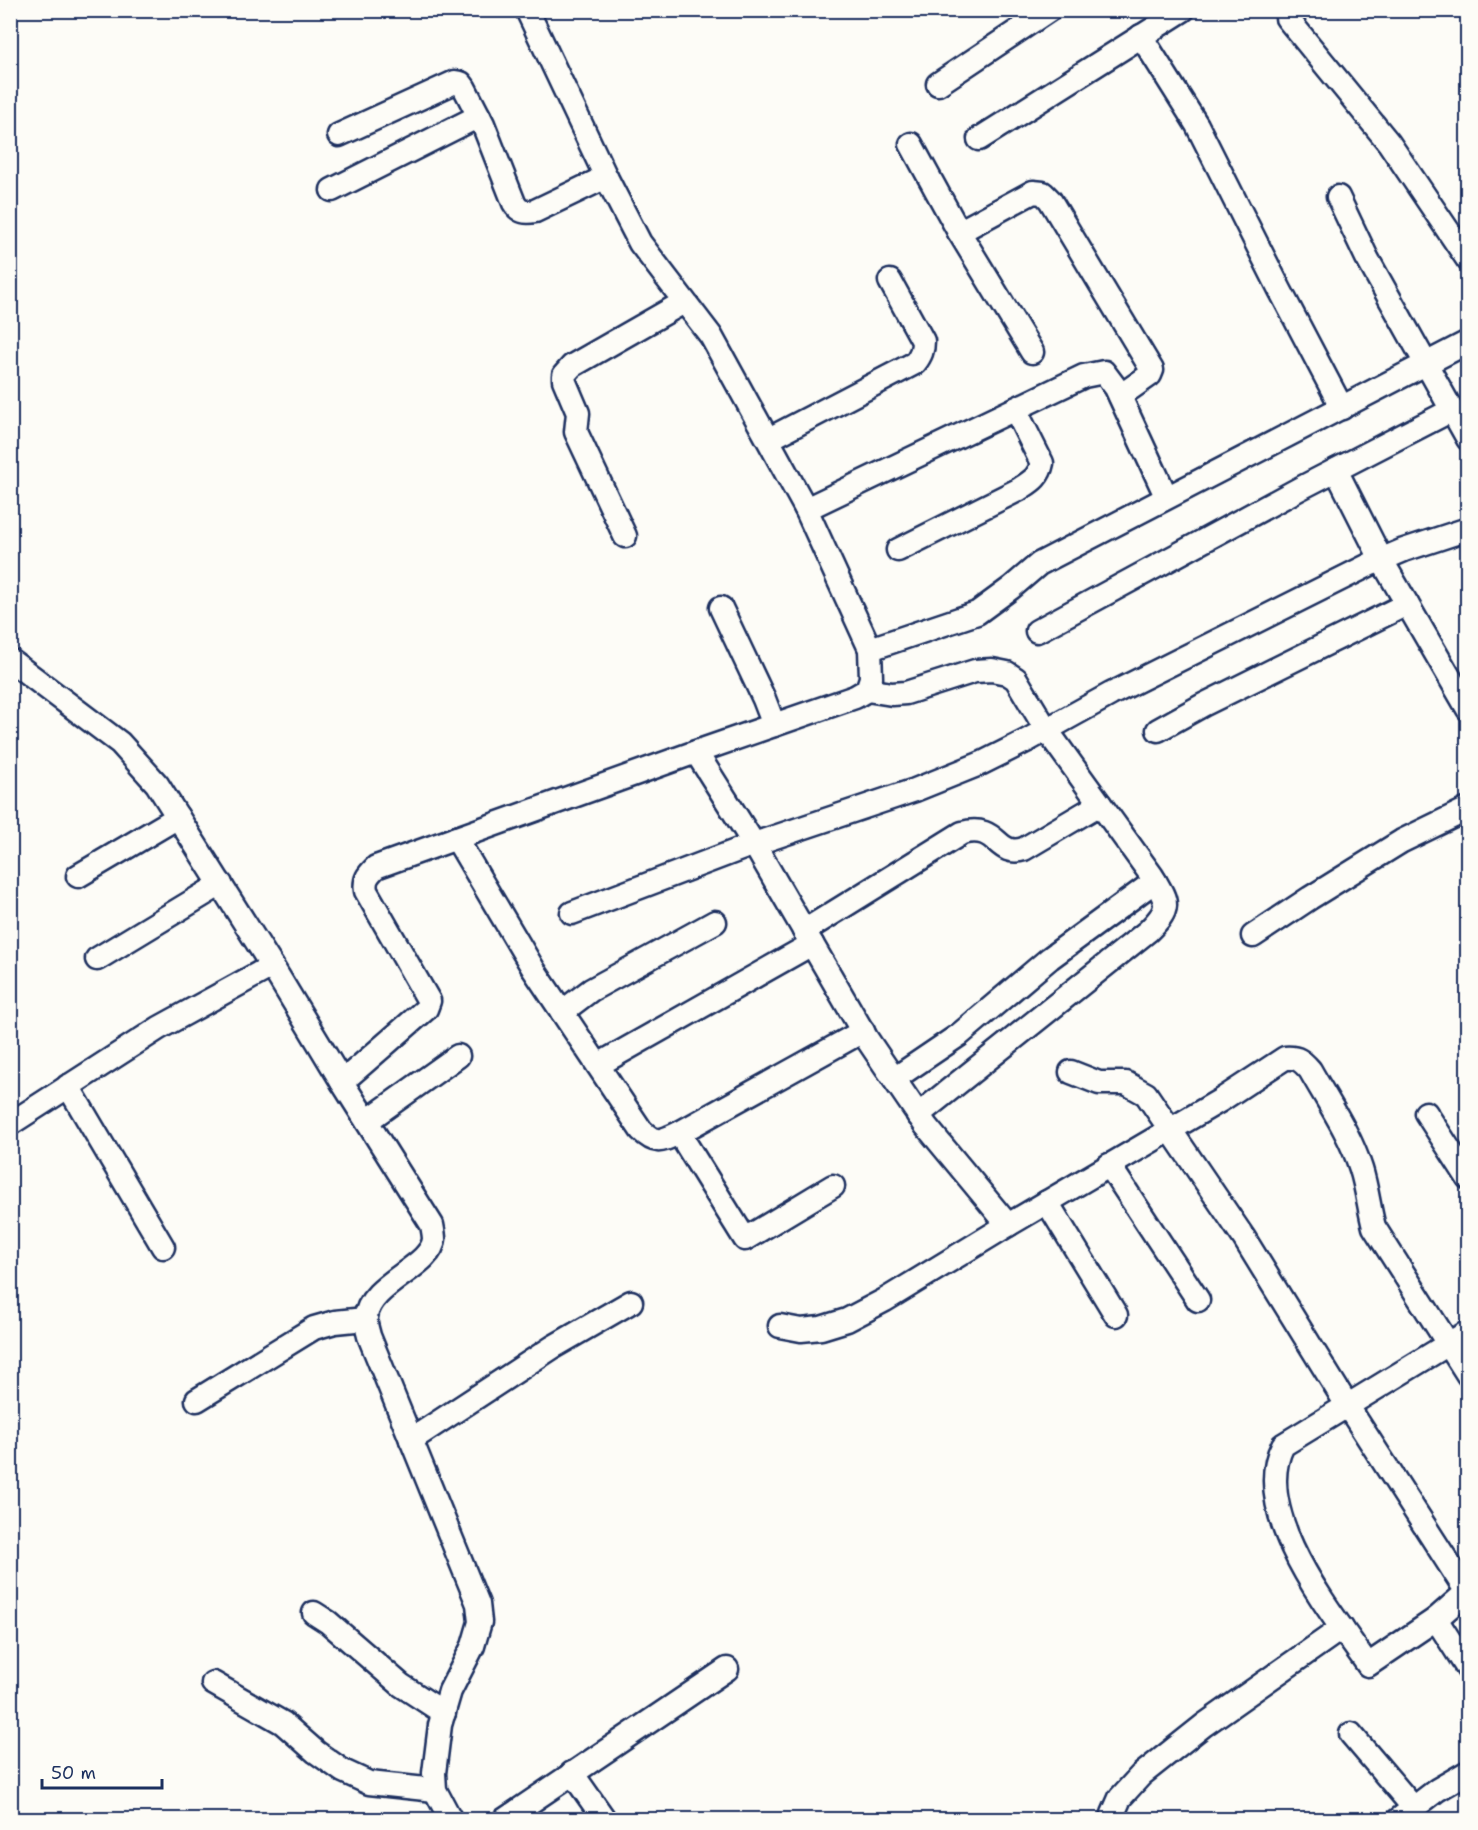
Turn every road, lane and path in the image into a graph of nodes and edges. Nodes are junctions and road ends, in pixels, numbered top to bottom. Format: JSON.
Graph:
{"nodes":[{"id":1,"x":527,"y":10,"type":"edge"},
{"id":2,"x":1049,"y":10,"type":"edge"},
{"id":3,"x":1183,"y":10,"type":"edge"},
{"id":4,"x":1287,"y":18,"type":"dead end"},
{"id":5,"x":1141,"y":36,"type":"junction"},
{"id":6,"x":938,"y":84,"type":"dead end"},
{"id":7,"x":479,"y":116,"type":"junction"},
{"id":8,"x":339,"y":135,"type":"dead end"},
{"id":9,"x":979,"y":139,"type":"dead end"},
{"id":10,"x":911,"y":144,"type":"dead end"},
{"id":11,"x":606,"y":177,"type":"junction"},
{"id":12,"x":332,"y":190,"type":"dead end"},
{"id":13,"x":1338,"y":197,"type":"dead end"},
{"id":14,"x":959,"y":232,"type":"junction"},
{"id":15,"x":1467,"y":260,"type":"edge"},
{"id":16,"x":890,"y":280,"type":"dead end"},
{"id":17,"x":684,"y":302,"type":"junction"},
{"id":18,"x":1467,"y":342,"type":"edge"},
{"id":19,"x":1032,"y":352,"type":"dead end"},
{"id":20,"x":1426,"y":364,"type":"junction"},
{"id":21,"x":1120,"y":396,"type":"junction"},
{"id":22,"x":1342,"y":408,"type":"junction"},
{"id":23,"x":1015,"y":409,"type":"junction"},
{"id":24,"x":1452,"y":410,"type":"junction"},
{"id":25,"x":769,"y":439,"type":"junction"},
{"id":26,"x":1467,"y":439,"type":"edge"},
{"id":27,"x":1336,"y":470,"type":"junction"},
{"id":28,"x":1166,"y":496,"type":"junction"},
{"id":29,"x":806,"y":508,"type":"junction"},
{"id":30,"x":1467,"y":529,"type":"edge"},
{"id":31,"x":625,"y":536,"type":"dead end"},
{"id":32,"x":898,"y":550,"type":"dead end"},
{"id":33,"x":1381,"y":559,"type":"junction"},
{"id":34,"x":1407,"y":604,"type":"junction"},
{"id":35,"x":721,"y":608,"type":"dead end"},
{"id":36,"x":1037,"y":631,"type":"dead end"},
{"id":37,"x":870,"y":649,"type":"junction"},
{"id":38,"x":10,"y":660,"type":"edge"},
{"id":39,"x":867,"y":690,"type":"junction"},
{"id":40,"x":1467,"y":709,"type":"edge"},
{"id":41,"x":774,"y":725,"type":"junction"},
{"id":42,"x":1046,"y":729,"type":"junction"},
{"id":43,"x":1158,"y":730,"type":"dead end"},
{"id":44,"x":696,"y":752,"type":"junction"},
{"id":45,"x":1100,"y":804,"type":"junction"},
{"id":46,"x":1467,"y":809,"type":"edge"},
{"id":47,"x":178,"y":818,"type":"junction"},
{"id":48,"x":456,"y":838,"type":"junction"},
{"id":49,"x":754,"y":844,"type":"junction"},
{"id":50,"x":78,"y":876,"type":"dead end"},
{"id":51,"x":1155,"y":881,"type":"junction"},
{"id":52,"x":221,"y":884,"type":"junction"},
{"id":53,"x":572,"y":913,"type":"dead end"},
{"id":54,"x":715,"y":922,"type":"dead end"},
{"id":55,"x":1253,"y":936,"type":"dead end"},
{"id":56,"x":808,"y":937,"type":"junction"},
{"id":57,"x":97,"y":959,"type":"dead end"},
{"id":58,"x":272,"y":966,"type":"junction"},
{"id":59,"x":562,"y":1012,"type":"junction"},
{"id":60,"x":863,"y":1031,"type":"junction"},
{"id":61,"x":458,"y":1056,"type":"dead end"},
{"id":62,"x":598,"y":1065,"type":"junction"},
{"id":63,"x":1071,"y":1072,"type":"dead end"},
{"id":64,"x":894,"y":1079,"type":"junction"},
{"id":65,"x":342,"y":1082,"type":"junction"},
{"id":66,"x":68,"y":1086,"type":"junction"},
{"id":67,"x":1426,"y":1113,"type":"dead end"},
{"id":68,"x":918,"y":1115,"type":"junction"},
{"id":69,"x":367,"y":1121,"type":"junction"},
{"id":70,"x":10,"y":1124,"type":"edge"},
{"id":71,"x":1171,"y":1129,"type":"junction"},
{"id":72,"x":679,"y":1133,"type":"junction"},
{"id":73,"x":1109,"y":1165,"type":"junction"},
{"id":74,"x":1467,"y":1178,"type":"edge"},
{"id":75,"x":833,"y":1186,"type":"dead end"},
{"id":76,"x":1047,"y":1202,"type":"junction"},
{"id":77,"x":1008,"y":1225,"type":"junction"},
{"id":78,"x":163,"y":1247,"type":"dead end"},
{"id":79,"x":1198,"y":1300,"type":"dead end"},
{"id":80,"x":632,"y":1302,"type":"dead end"},
{"id":81,"x":1116,"y":1315,"type":"dead end"},
{"id":82,"x":365,"y":1319,"type":"junction"},
{"id":83,"x":780,"y":1326,"type":"dead end"},
{"id":84,"x":1467,"y":1332,"type":"edge"},
{"id":85,"x":1447,"y":1344,"type":"junction"},
{"id":86,"x":1467,"y":1375,"type":"edge"},
{"id":87,"x":197,"y":1400,"type":"dead end"},
{"id":88,"x":1347,"y":1405,"type":"junction"},
{"id":89,"x":411,"y":1440,"type":"junction"},
{"id":90,"x":1467,"y":1591,"type":"edge"},
{"id":91,"x":314,"y":1613,"type":"dead end"},
{"id":92,"x":1442,"y":1627,"type":"junction"},
{"id":93,"x":1342,"y":1628,"type":"junction"},
{"id":94,"x":727,"y":1669,"type":"dead end"},
{"id":95,"x":1467,"y":1669,"type":"edge"},
{"id":96,"x":213,"y":1683,"type":"dead end"},
{"id":97,"x":444,"y":1713,"type":"junction"},
{"id":98,"x":1351,"y":1734,"type":"dead end"},
{"id":99,"x":1467,"y":1772,"type":"edge"},
{"id":100,"x":572,"y":1773,"type":"junction"},
{"id":101,"x":435,"y":1790,"type":"junction"},
{"id":102,"x":1406,"y":1813,"type":"edge"},
{"id":103,"x":451,"y":1820,"type":"edge"},
{"id":104,"x":504,"y":1820,"type":"edge"},
{"id":105,"x":605,"y":1820,"type":"edge"},
{"id":106,"x":1114,"y":1820,"type":"edge"}],
"edges":[{"from":1,"to":11,"type":"street"},
{"from":2,"to":6,"type":"street"},
{"from":3,"to":5,"type":"street"},
{"from":4,"to":15,"type":"street"},
{"from":5,"to":9,"type":"street"},
{"from":5,"to":22,"type":"street"},
{"from":7,"to":8,"type":"street"},
{"from":7,"to":11,"type":"street"},
{"from":7,"to":12,"type":"street"},
{"from":10,"to":14,"type":"street"},
{"from":11,"to":17,"type":"street"},
{"from":13,"to":20,"type":"street"},
{"from":14,"to":19,"type":"street"},
{"from":14,"to":21,"type":"street"},
{"from":16,"to":25,"type":"street"},
{"from":17,"to":25,"type":"street"},
{"from":17,"to":31,"type":"street"},
{"from":18,"to":20,"type":"street"},
{"from":20,"to":22,"type":"street"},
{"from":20,"to":24,"type":"street"},
{"from":21,"to":23,"type":"street"},
{"from":21,"to":28,"type":"street"},
{"from":22,"to":28,"type":"street"},
{"from":23,"to":29,"type":"street"},
{"from":23,"to":32,"type":"street"},
{"from":24,"to":26,"type":"street"},
{"from":24,"to":27,"type":"street"},
{"from":25,"to":29,"type":"street"},
{"from":27,"to":33,"type":"street"},
{"from":27,"to":36,"type":"street"},
{"from":28,"to":37,"type":"street"},
{"from":29,"to":37,"type":"street"},
{"from":30,"to":33,"type":"street"},
{"from":33,"to":34,"type":"street"},
{"from":33,"to":42,"type":"street"},
{"from":34,"to":40,"type":"street"},
{"from":34,"to":43,"type":"street"},
{"from":35,"to":41,"type":"street"},
{"from":37,"to":39,"type":"street"},
{"from":38,"to":47,"type":"street"},
{"from":39,"to":41,"type":"street"},
{"from":39,"to":42,"type":"street"},
{"from":41,"to":44,"type":"street"},
{"from":42,"to":45,"type":"street"},
{"from":42,"to":49,"type":"street"},
{"from":44,"to":48,"type":"street"},
{"from":44,"to":49,"type":"street"},
{"from":45,"to":51,"type":"street"},
{"from":45,"to":56,"type":"street"},
{"from":46,"to":55,"type":"street"},
{"from":47,"to":50,"type":"street"},
{"from":47,"to":52,"type":"street"},
{"from":48,"to":59,"type":"street"},
{"from":48,"to":65,"type":"street"},
{"from":49,"to":53,"type":"street"},
{"from":49,"to":56,"type":"street"},
{"from":51,"to":64,"type":"street"},
{"from":51,"to":68,"type":"street"},
{"from":52,"to":57,"type":"street"},
{"from":52,"to":58,"type":"street"},
{"from":54,"to":59,"type":"street"},
{"from":56,"to":60,"type":"street"},
{"from":56,"to":62,"type":"street"},
{"from":58,"to":65,"type":"street"},
{"from":58,"to":66,"type":"street"},
{"from":59,"to":62,"type":"street"},
{"from":60,"to":64,"type":"street"},
{"from":60,"to":72,"type":"street"},
{"from":61,"to":69,"type":"street"},
{"from":62,"to":72,"type":"street"},
{"from":63,"to":71,"type":"street"},
{"from":64,"to":68,"type":"street"},
{"from":65,"to":69,"type":"street"},
{"from":66,"to":70,"type":"street"},
{"from":66,"to":78,"type":"street"},
{"from":67,"to":74,"type":"street"},
{"from":68,"to":77,"type":"street"},
{"from":69,"to":82,"type":"street"},
{"from":71,"to":73,"type":"street"},
{"from":71,"to":85,"type":"street"},
{"from":71,"to":88,"type":"street"},
{"from":72,"to":75,"type":"street"},
{"from":73,"to":76,"type":"street"},
{"from":73,"to":79,"type":"street"},
{"from":76,"to":77,"type":"street"},
{"from":76,"to":81,"type":"street"},
{"from":77,"to":83,"type":"street"},
{"from":80,"to":89,"type":"street"},
{"from":82,"to":87,"type":"street"},
{"from":82,"to":89,"type":"street"},
{"from":84,"to":85,"type":"street"},
{"from":85,"to":86,"type":"street"},
{"from":85,"to":88,"type":"street"},
{"from":88,"to":90,"type":"street"},
{"from":88,"to":93,"type":"street"},
{"from":89,"to":97,"type":"street"},
{"from":90,"to":92,"type":"street"},
{"from":91,"to":97,"type":"street"},
{"from":92,"to":93,"type":"street"},
{"from":92,"to":95,"type":"street"},
{"from":93,"to":106,"type":"street"},
{"from":94,"to":100,"type":"street"},
{"from":96,"to":101,"type":"street"},
{"from":97,"to":101,"type":"street"},
{"from":98,"to":102,"type":"street"},
{"from":99,"to":102,"type":"street"},
{"from":100,"to":104,"type":"street"},
{"from":100,"to":105,"type":"street"},
{"from":101,"to":103,"type":"street"}]}
